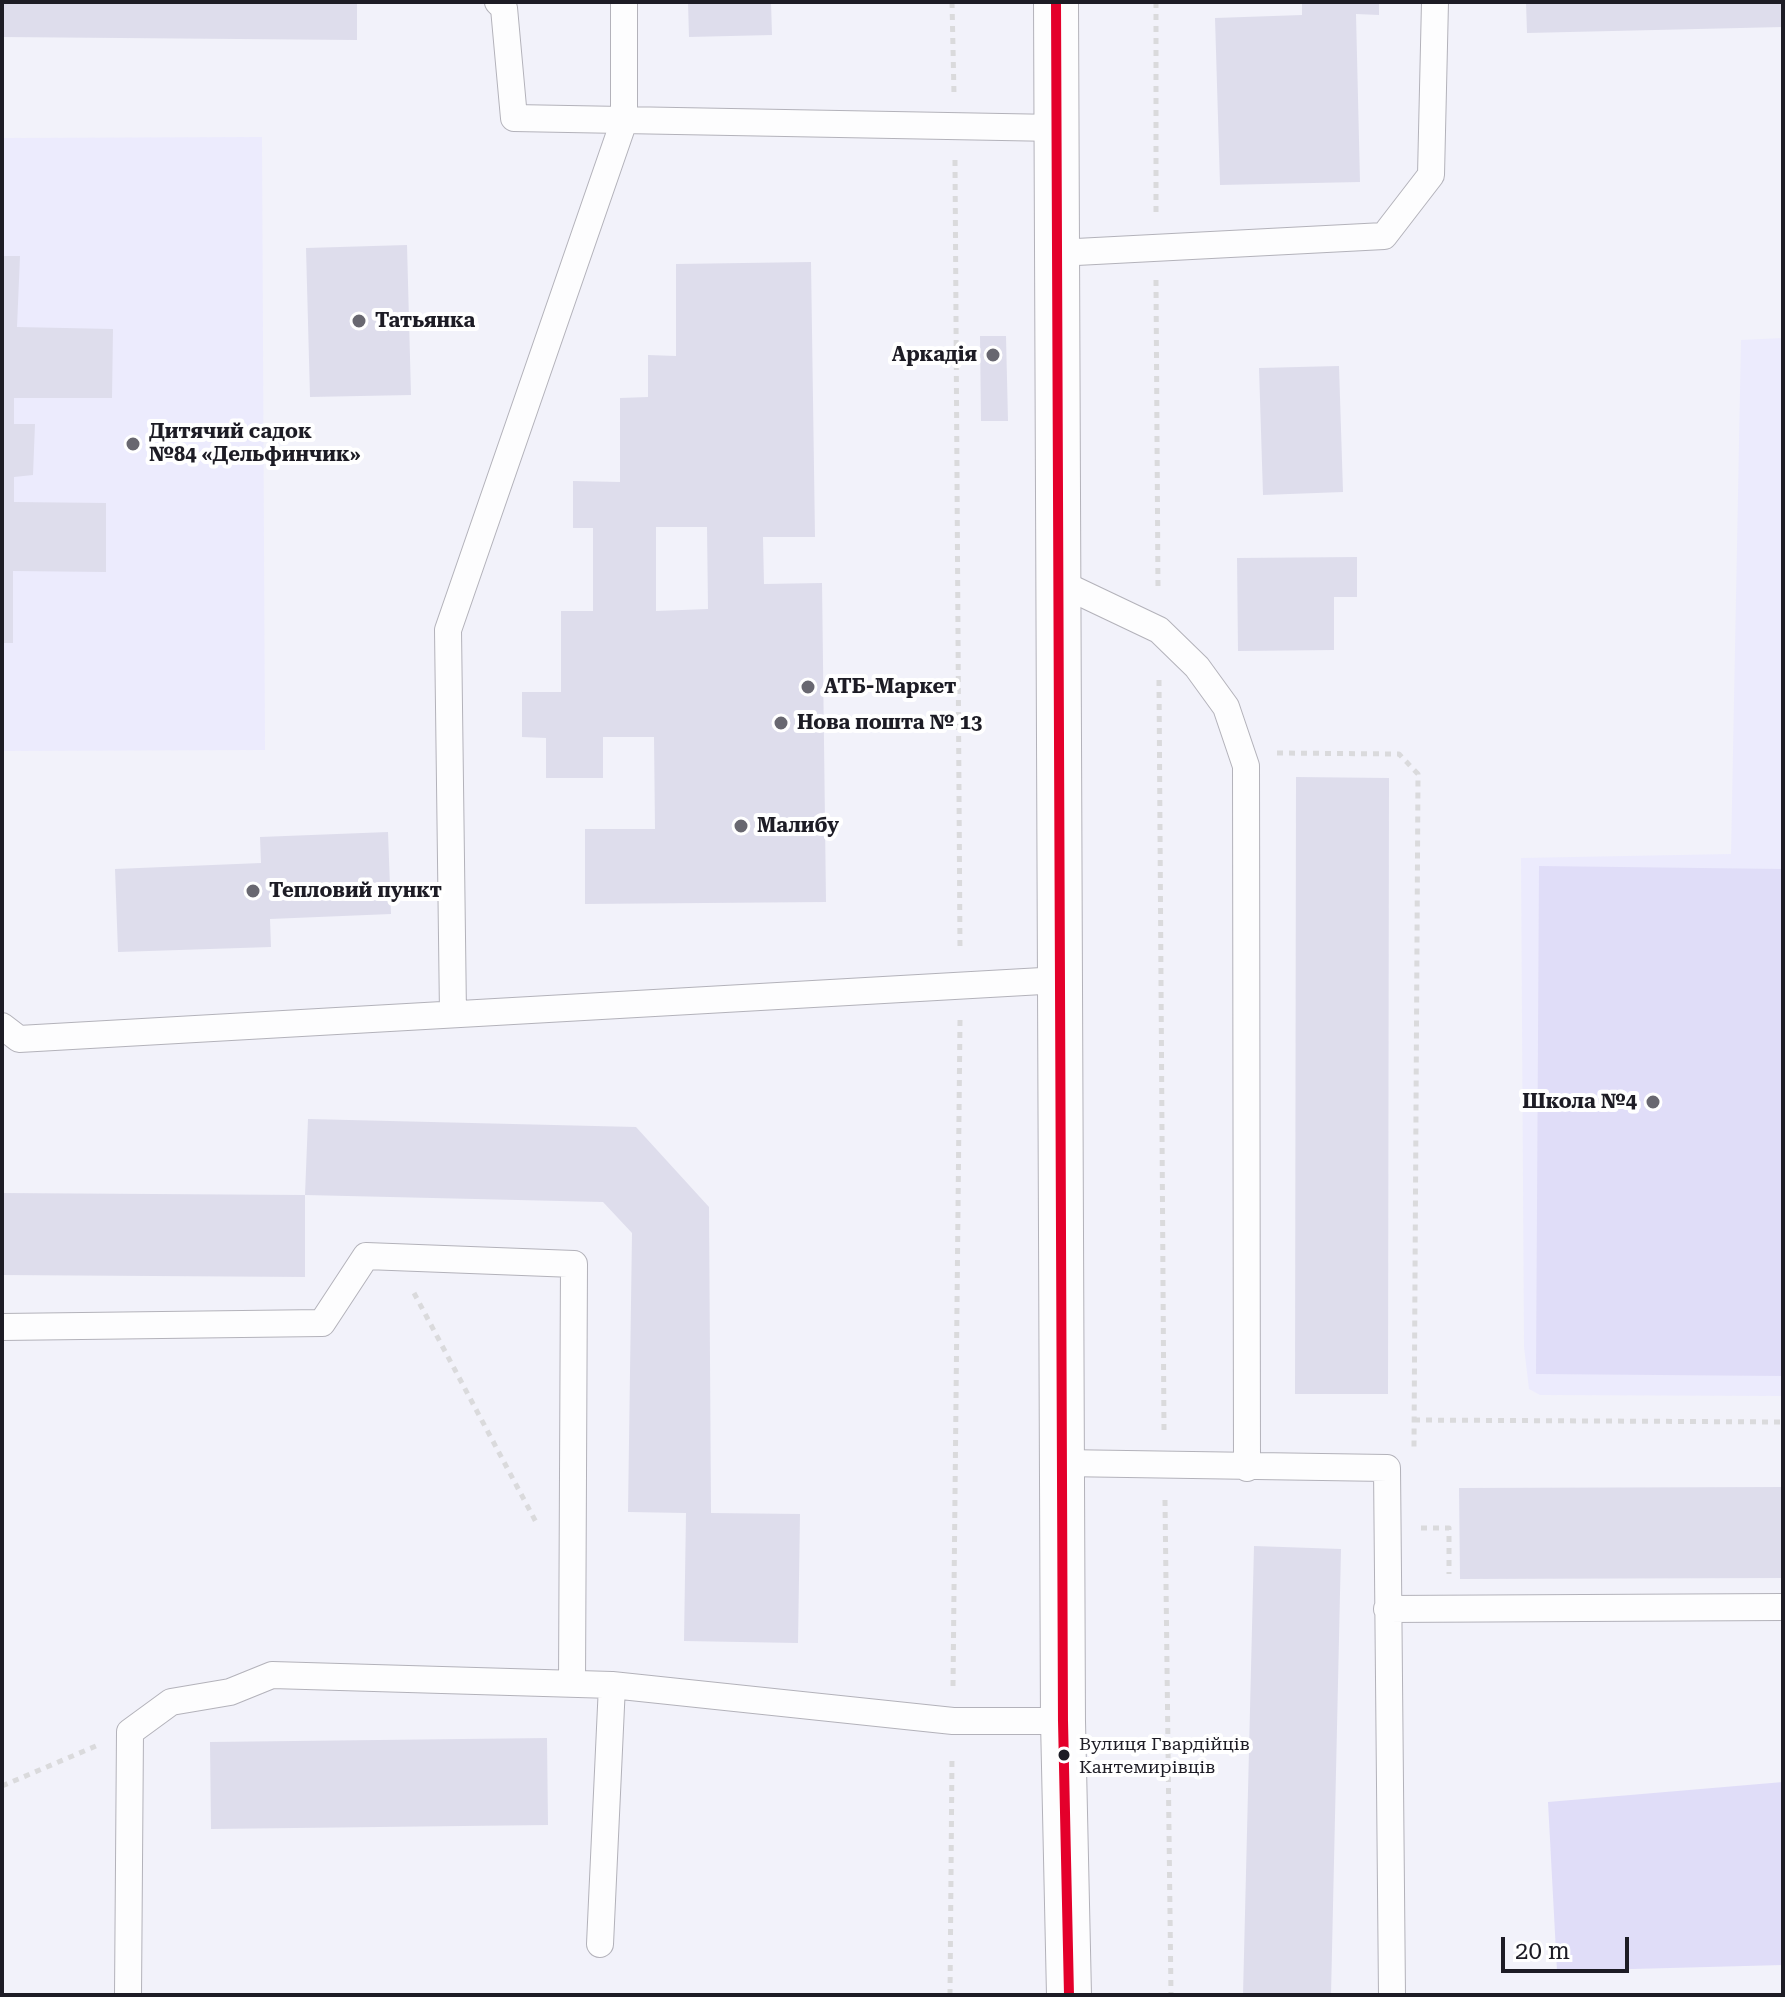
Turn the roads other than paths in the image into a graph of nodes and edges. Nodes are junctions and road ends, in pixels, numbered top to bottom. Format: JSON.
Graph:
{"nodes":[{"id":1,"x":498,"y":2,"type":"edge"},
{"id":2,"x":624,"y":2,"type":"edge"},
{"id":3,"x":1056,"y":2,"type":"edge"},
{"id":4,"x":1435,"y":2,"type":"edge"},
{"id":5,"x":624,"y":121,"type":"junction"},
{"id":6,"x":1056,"y":128,"type":"junction"},
{"id":7,"x":1057,"y":253,"type":"junction"},
{"id":8,"x":1058,"y":582,"type":"junction"},
{"id":9,"x":1060,"y":980,"type":"junction"},
{"id":10,"x":453,"y":1014,"type":"junction"},
{"id":11,"x":8,"y":1035,"type":"edge"},
{"id":12,"x":2,"y":1327,"type":"edge"},
{"id":13,"x":1062,"y":1463,"type":"junction"},
{"id":14,"x":1247,"y":1468,"type":"junction"},
{"id":15,"x":1776,"y":1607,"type":"edge"},
{"id":16,"x":1387,"y":1609,"type":"junction"},
{"id":17,"x":1783,"y":1630,"type":"edge"},
{"id":18,"x":572,"y":1683,"type":"junction"},
{"id":19,"x":612,"y":1685,"type":"junction"},
{"id":20,"x":1063,"y":1721,"type":"junction"},
{"id":21,"x":600,"y":1944,"type":"dead end"},
{"id":22,"x":128,"y":1995,"type":"edge"},
{"id":23,"x":1069,"y":1995,"type":"edge"},
{"id":24,"x":1392,"y":1995,"type":"edge"}],
"edges":[{"from":1,"to":5,"type":"lane"},
{"from":2,"to":5,"type":"lane"},
{"from":3,"to":6,"type":"street"},
{"from":4,"to":7,"type":"lane"},
{"from":5,"to":6,"type":"lane"},
{"from":5,"to":10,"type":"lane"},
{"from":6,"to":7,"type":"street"},
{"from":7,"to":8,"type":"street"},
{"from":8,"to":9,"type":"street"},
{"from":8,"to":14,"type":"lane"},
{"from":9,"to":10,"type":"lane"},
{"from":9,"to":13,"type":"street"},
{"from":10,"to":11,"type":"lane"},
{"from":12,"to":18,"type":"lane"},
{"from":13,"to":14,"type":"lane"},
{"from":13,"to":20,"type":"street"},
{"from":14,"to":16,"type":"lane"},
{"from":15,"to":16,"type":"lane"},
{"from":15,"to":17,"type":"lane"},
{"from":16,"to":24,"type":"lane"},
{"from":18,"to":19,"type":"lane"},
{"from":18,"to":22,"type":"lane"},
{"from":19,"to":20,"type":"lane"},
{"from":19,"to":21,"type":"lane"},
{"from":20,"to":23,"type":"street"}]}
